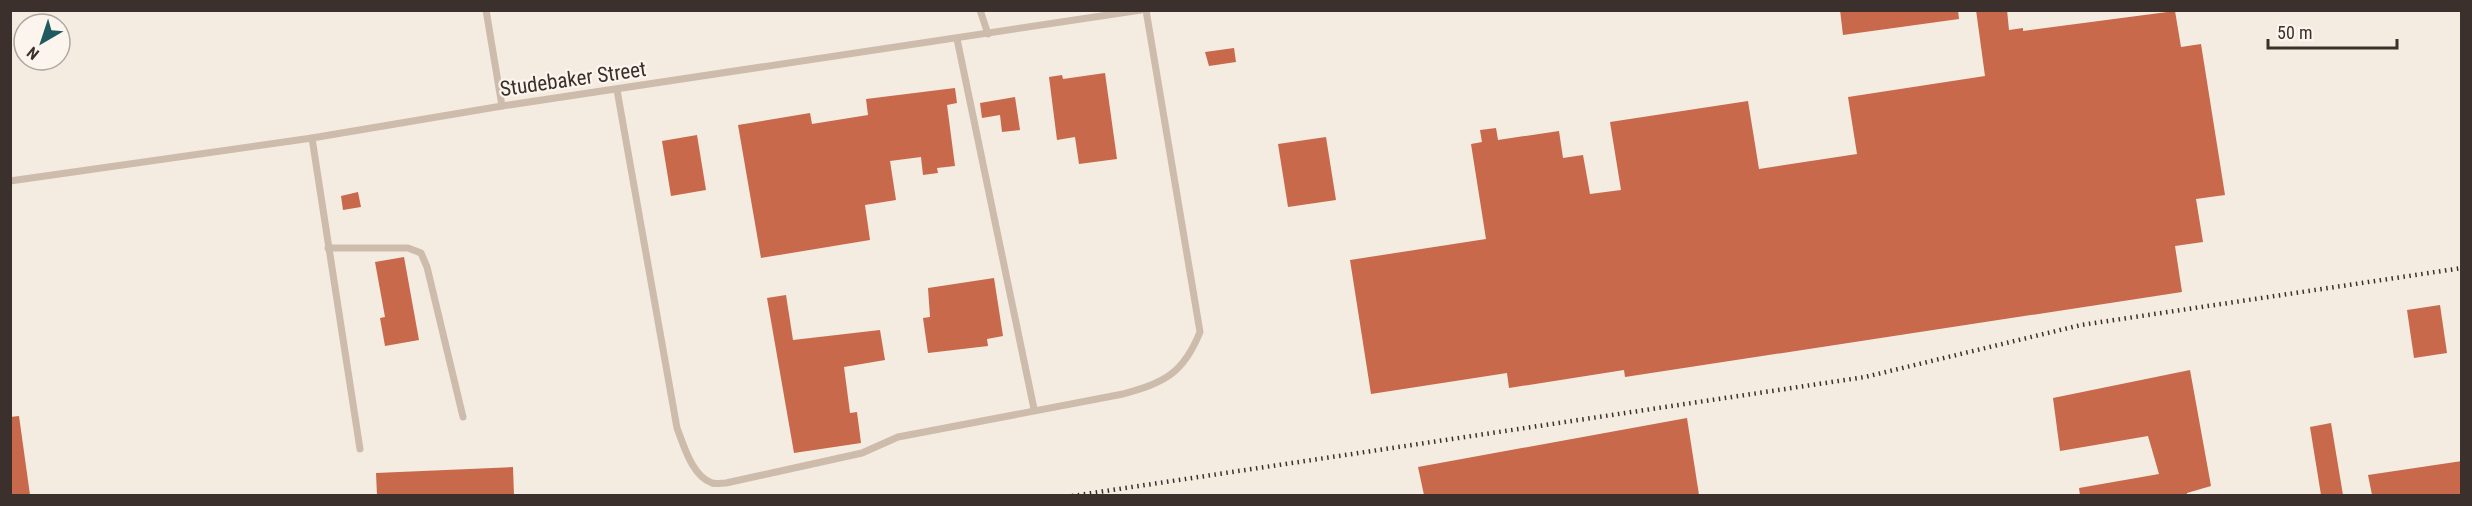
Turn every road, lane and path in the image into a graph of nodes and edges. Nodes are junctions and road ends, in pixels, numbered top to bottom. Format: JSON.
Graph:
{"nodes":[{"id":1,"x":486,"y":10,"type":"edge"},
{"id":2,"x":980,"y":10,"type":"edge"},
{"id":3,"x":1141,"y":10,"type":"edge"},
{"id":4,"x":1146,"y":10,"type":"edge"},
{"id":5,"x":988,"y":34,"type":"junction"},
{"id":6,"x":957,"y":39,"type":"junction"},
{"id":7,"x":617,"y":90,"type":"junction"},
{"id":8,"x":502,"y":106,"type":"junction"},
{"id":9,"x":312,"y":138,"type":"junction"},
{"id":10,"x":10,"y":181,"type":"edge"},
{"id":11,"x":327,"y":248,"type":"junction"},
{"id":12,"x":1034,"y":409,"type":"junction"},
{"id":13,"x":463,"y":417,"type":"dead end"},
{"id":14,"x":360,"y":449,"type":"dead end"}],
"edges":[{"from":1,"to":8,"type":"lane"},
{"from":2,"to":5,"type":"lane"},
{"from":3,"to":5,"type":"lane","name":"Studebaker Street"},
{"from":4,"to":12,"type":"lane"},
{"from":5,"to":6,"type":"lane","name":"Studebaker Street"},
{"from":6,"to":7,"type":"lane","name":"Studebaker Street"},
{"from":6,"to":12,"type":"lane"},
{"from":7,"to":8,"type":"lane","name":"Studebaker Street"},
{"from":7,"to":12,"type":"lane"},
{"from":8,"to":9,"type":"lane","name":"Studebaker Street"},
{"from":9,"to":10,"type":"lane","name":"Studebaker Street"},
{"from":9,"to":11,"type":"lane"},
{"from":11,"to":13,"type":"lane"},
{"from":11,"to":14,"type":"lane"}]}
